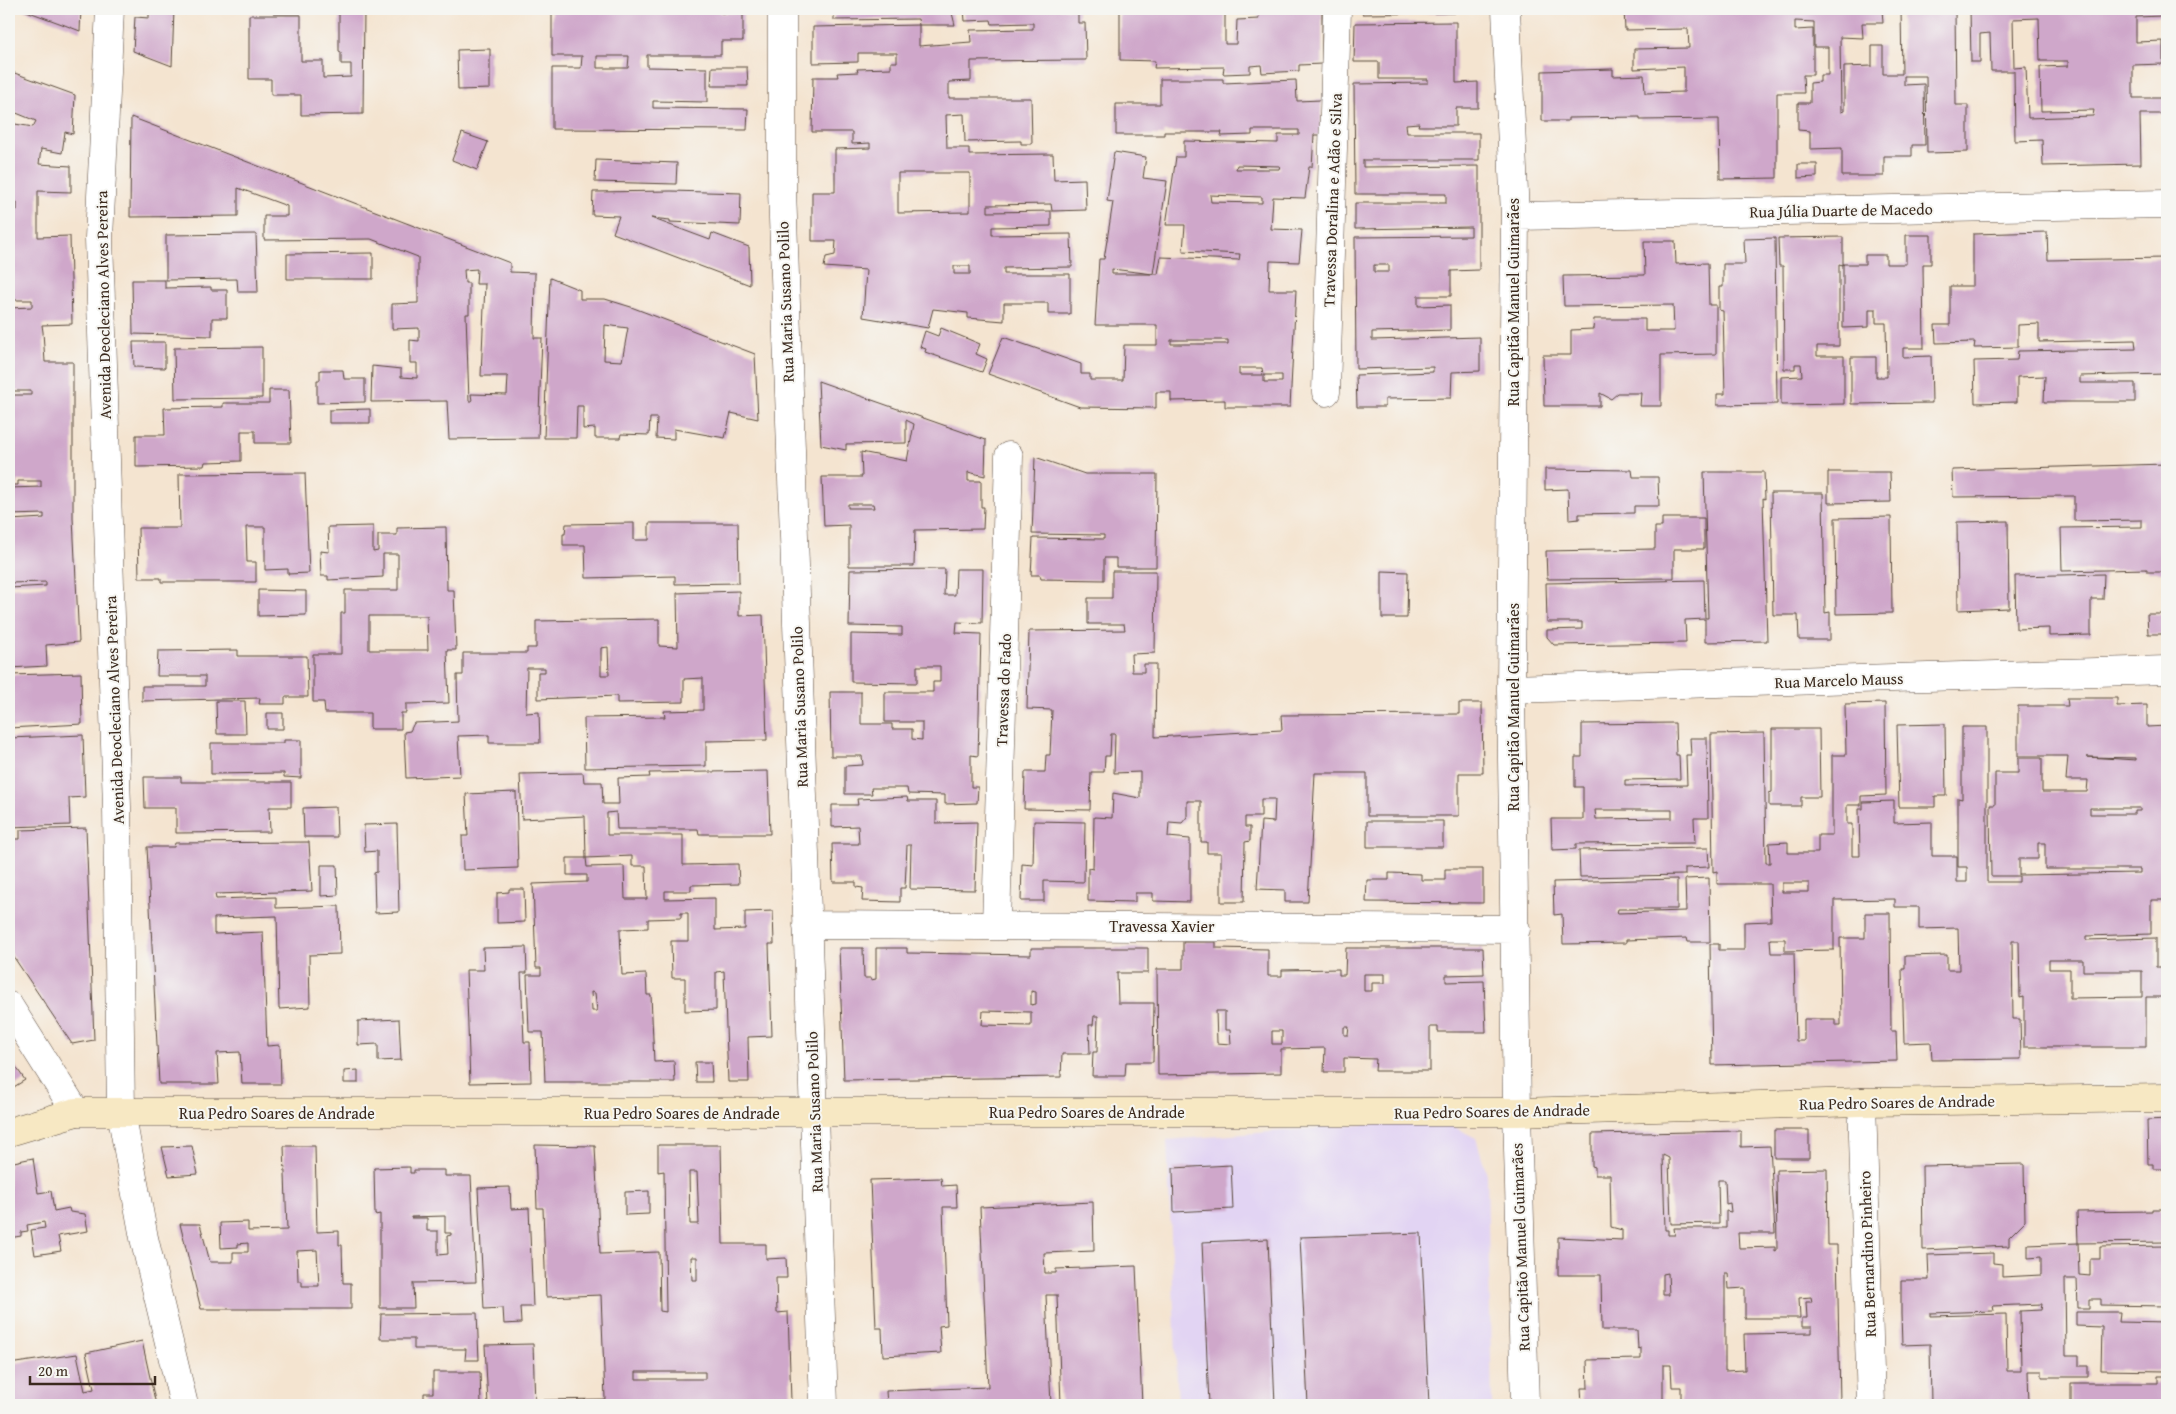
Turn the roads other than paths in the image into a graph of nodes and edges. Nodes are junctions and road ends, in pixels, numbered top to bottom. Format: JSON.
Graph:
{"nodes":[{"id":1,"x":110,"y":9,"type":"edge"},
{"id":2,"x":782,"y":9,"type":"edge"},
{"id":3,"x":1337,"y":9,"type":"edge"},
{"id":4,"x":1506,"y":9,"type":"edge"},
{"id":5,"x":2167,"y":204,"type":"edge"},
{"id":6,"x":1515,"y":216,"type":"junction"},
{"id":7,"x":1326,"y":392,"type":"dead end"},
{"id":8,"x":1009,"y":456,"type":"dead end"},
{"id":9,"x":2167,"y":670,"type":"edge"},
{"id":10,"x":1511,"y":689,"type":"junction"},
{"id":11,"x":996,"y":925,"type":"junction"},
{"id":12,"x":807,"y":926,"type":"junction"},
{"id":13,"x":1516,"y":929,"type":"junction"},
{"id":14,"x":9,"y":1006,"type":"edge"},
{"id":15,"x":2167,"y":1098,"type":"edge"},
{"id":16,"x":1862,"y":1102,"type":"junction"},
{"id":17,"x":76,"y":1112,"type":"junction"},
{"id":18,"x":121,"y":1112,"type":"junction"},
{"id":19,"x":1517,"y":1112,"type":"junction"},
{"id":20,"x":814,"y":1113,"type":"junction"},
{"id":21,"x":9,"y":1132,"type":"edge"},
{"id":22,"x":184,"y":1405,"type":"edge"},
{"id":23,"x":824,"y":1405,"type":"edge"},
{"id":24,"x":1525,"y":1405,"type":"edge"},
{"id":25,"x":1871,"y":1405,"type":"edge"}],
"edges":[{"from":1,"to":18,"type":"street","name":"Avenida Deocleciano Alves Pereira"},
{"from":2,"to":12,"type":"street","name":"Rua Maria Susano Polilo"},
{"from":3,"to":7,"type":"street","name":"Travessa Doralina e Adão e Silva"},
{"from":4,"to":6,"type":"street","name":"Rua Capitão Manuel Guimarães"},
{"from":5,"to":6,"type":"street","name":"Rua Júlia Duarte de Macedo"},
{"from":6,"to":10,"type":"street","name":"Rua Capitão Manuel Guimarães"},
{"from":8,"to":11,"type":"street","name":"Travessa do Fado"},
{"from":9,"to":10,"type":"street","name":"Rua Marcelo Mauss"},
{"from":10,"to":13,"type":"street","name":"Rua Capitão Manuel Guimarães"},
{"from":11,"to":12,"type":"street","name":"Travessa Xavier"},
{"from":11,"to":13,"type":"street","name":"Travessa Xavier"},
{"from":12,"to":20,"type":"street","name":"Rua Maria Susano Polilo"},
{"from":13,"to":19,"type":"street","name":"Rua Capitão Manuel Guimarães"},
{"from":14,"to":17,"type":"street"},
{"from":15,"to":16,"type":"street","name":"Rua Pedro Soares de Andrade"},
{"from":16,"to":19,"type":"street","name":"Rua Pedro Soares de Andrade"},
{"from":16,"to":25,"type":"street","name":"Rua Bernardino Pinheiro"},
{"from":17,"to":18,"type":"street","name":"Rua Pedro Soares de Andrade"},
{"from":17,"to":21,"type":"street","name":"Rua Pedro Soares de Andrade"},
{"from":18,"to":20,"type":"street","name":"Rua Pedro Soares de Andrade"},
{"from":18,"to":22,"type":"street","name":"Avenida Deocleciano Alves Pereira"},
{"from":19,"to":20,"type":"street","name":"Rua Pedro Soares de Andrade"},
{"from":19,"to":24,"type":"street","name":"Rua Capitão Manuel Guimarães"},
{"from":20,"to":23,"type":"street","name":"Rua Maria Susano Polilo"}]}
